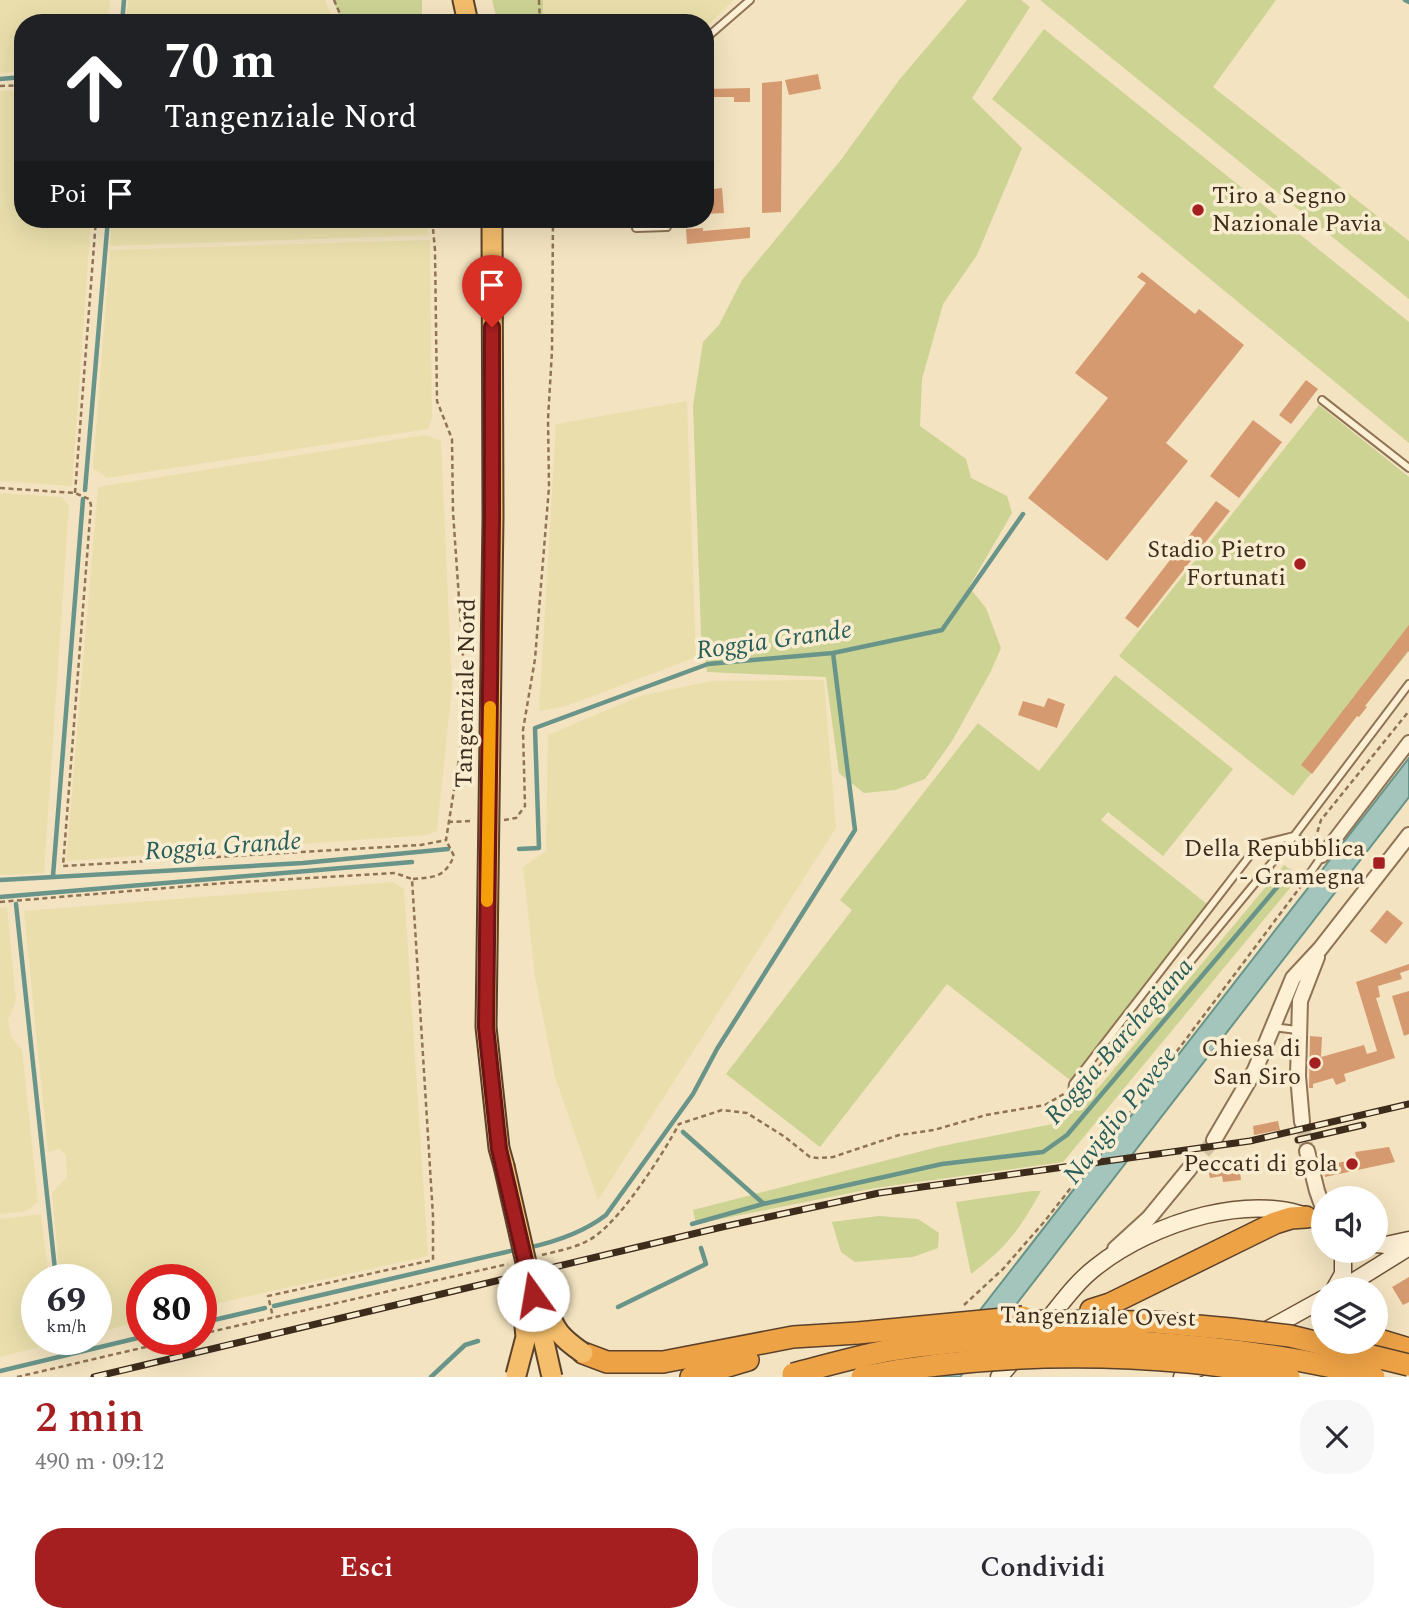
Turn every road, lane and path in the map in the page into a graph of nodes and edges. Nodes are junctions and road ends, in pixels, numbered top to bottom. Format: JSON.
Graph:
{"nodes":[{"id":1,"x":750,"y":0,"type":"edge"},
{"id":2,"x":714,"y":31,"type":"edge"},
{"id":3,"x":95,"y":228,"type":"edge"},
{"id":4,"x":433,"y":228,"type":"edge"},
{"id":5,"x":492,"y":228,"type":"edge"},
{"id":6,"x":553,"y":228,"type":"edge"},
{"id":7,"x":1322,"y":400,"type":"dead end"},
{"id":8,"x":1409,"y":468,"type":"edge"},
{"id":9,"x":0,"y":488,"type":"edge"},
{"id":10,"x":75,"y":493,"type":"junction"},
{"id":11,"x":1409,"y":684,"type":"edge"},
{"id":12,"x":1406,"y":693,"type":"edge"},
{"id":13,"x":1409,"y":711,"type":"edge"},
{"id":14,"x":1409,"y":742,"type":"edge"},
{"id":15,"x":471,"y":821,"type":"dead end"},
{"id":16,"x":500,"y":821,"type":"dead end"},
{"id":17,"x":448,"y":822,"type":"junction"},
{"id":18,"x":1409,"y":835,"type":"edge"},
{"id":19,"x":1294,"y":836,"type":"junction"},
{"id":20,"x":446,"y":840,"type":"junction"},
{"id":21,"x":1317,"y":852,"type":"junction"},
{"id":22,"x":412,"y":879,"type":"junction"},
{"id":23,"x":1306,"y":879,"type":"joint"},
{"id":24,"x":0,"y":902,"type":"edge"},
{"id":25,"x":1320,"y":949,"type":"junction"},
{"id":26,"x":1272,"y":1027,"type":"junction"},
{"id":27,"x":1299,"y":1030,"type":"junction"},
{"id":28,"x":1072,"y":1092,"type":"junction"},
{"id":29,"x":1302,"y":1122,"type":"tunnel mouth"},
{"id":30,"x":1214,"y":1140,"type":"tunnel mouth"},
{"id":31,"x":1307,"y":1151,"type":"tunnel mouth"},
{"id":32,"x":501,"y":1157,"type":"junction"},
{"id":33,"x":1190,"y":1168,"type":"tunnel mouth"},
{"id":34,"x":1316,"y":1186,"type":"edge"},
{"id":35,"x":1311,"y":1215,"type":"edge"},
{"id":36,"x":1311,"y":1216,"type":"edge"},
{"id":37,"x":1409,"y":1240,"type":"edge"},
{"id":38,"x":1388,"y":1245,"type":"edge"},
{"id":39,"x":1409,"y":1247,"type":"edge"},
{"id":40,"x":540,"y":1256,"type":"dead end"},
{"id":41,"x":515,"y":1262,"type":"dead end"},
{"id":42,"x":1095,"y":1268,"type":"junction"},
{"id":43,"x":1357,"y":1277,"type":"edge"},
{"id":44,"x":1311,"y":1306,"type":"edge"},
{"id":45,"x":956,"y":1312,"type":"dead end"},
{"id":46,"x":273,"y":1317,"type":"junction"},
{"id":47,"x":1009,"y":1318,"type":"junction"},
{"id":48,"x":217,"y":1330,"type":"edge"},
{"id":49,"x":858,"y":1333,"type":"junction"},
{"id":50,"x":1388,"y":1342,"type":"edge"},
{"id":51,"x":1409,"y":1349,"type":"edge"},
{"id":52,"x":126,"y":1352,"type":"edge"},
{"id":53,"x":583,"y":1353,"type":"joint"},
{"id":54,"x":1409,"y":1364,"type":"edge"},
{"id":55,"x":786,"y":1375,"type":"edge"},
{"id":56,"x":515,"y":1376,"type":"edge"},
{"id":57,"x":17,"y":1377,"type":"edge"},
{"id":58,"x":552,"y":1377,"type":"edge"},
{"id":59,"x":691,"y":1377,"type":"edge"},
{"id":60,"x":862,"y":1377,"type":"edge"},
{"id":61,"x":999,"y":1377,"type":"edge"},
{"id":62,"x":1182,"y":1377,"type":"edge"},
{"id":63,"x":1289,"y":1377,"type":"edge"},
{"id":64,"x":1374,"y":1377,"type":"edge"}],
"edges":[{"from":1,"to":2,"type":"lane"},
{"from":3,"to":10,"type":"path"},
{"from":4,"to":17,"type":"path"},
{"from":5,"to":32,"type":"highway","name":"Tangenziale Nord"},
{"from":6,"to":16,"type":"path"},
{"from":7,"to":8,"type":"lane"},
{"from":9,"to":10,"type":"path"},
{"from":10,"to":20,"type":"path"},
{"from":11,"to":12,"type":"lane"},
{"from":12,"to":19,"type":"lane"},
{"from":13,"to":21,"type":"path"},
{"from":14,"to":21,"type":"street"},
{"from":15,"to":17,"type":"path"},
{"from":17,"to":20,"type":"path"},
{"from":18,"to":25,"type":"street"},
{"from":19,"to":21,"type":"lane"},
{"from":19,"to":28,"type":"lane"},
{"from":19,"to":28,"type":"lane"},
{"from":20,"to":22,"type":"path"},
{"from":21,"to":23,"type":"lane"},
{"from":22,"to":24,"type":"path"},
{"from":22,"to":46,"type":"path"},
{"from":23,"to":45,"type":"path"},
{"from":25,"to":26,"type":"street"},
{"from":25,"to":27,"type":"street"},
{"from":26,"to":27,"type":"lane"},
{"from":26,"to":30,"type":"street"},
{"from":27,"to":29,"type":"street"},
{"from":28,"to":40,"type":"path"},
{"from":31,"to":34,"type":"street"},
{"from":32,"to":53,"type":"highway","bridge":true},
{"from":32,"to":56,"type":"highway","bridge":true},
{"from":32,"to":58,"type":"highway","bridge":true},
{"from":33,"to":42,"type":"street"},
{"from":35,"to":42,"type":"main road"},
{"from":36,"to":47,"type":"highway","bridge":true},
{"from":37,"to":38,"type":"main road"},
{"from":39,"to":43,"type":"main road"},
{"from":41,"to":46,"type":"path"},
{"from":42,"to":61,"type":"main road"},
{"from":44,"to":62,"type":"main road"},
{"from":46,"to":48,"type":"path"},
{"from":47,"to":49,"type":"highway","bridge":true},
{"from":47,"to":54,"type":"highway","bridge":true},
{"from":49,"to":53,"type":"highway"},
{"from":49,"to":59,"type":"highway"},
{"from":50,"to":51,"type":"highway"},
{"from":52,"to":57,"type":"path"},
{"from":55,"to":64,"type":"highway","name":"Tangenziale Ovest","bridge":true},
{"from":60,"to":63,"type":"highway","name":"Tangenziale Ovest","bridge":true}]}
